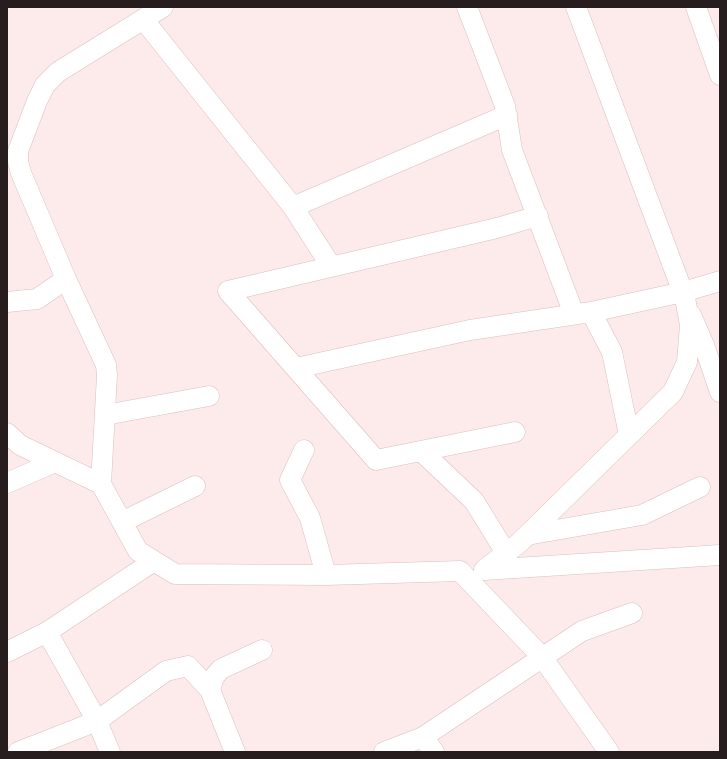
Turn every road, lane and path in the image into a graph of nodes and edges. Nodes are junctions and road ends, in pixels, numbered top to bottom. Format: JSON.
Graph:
{"nodes":[{"id":1,"x":162,"y":7,"type":"edge"},
{"id":2,"x":466,"y":7,"type":"edge"},
{"id":3,"x":576,"y":7,"type":"edge"},
{"id":4,"x":696,"y":7,"type":"edge"},
{"id":5,"x":143,"y":19,"type":"junction"},
{"id":6,"x":720,"y":75,"type":"edge"},
{"id":7,"x":507,"y":115,"type":"junction"},
{"id":8,"x":12,"y":166,"type":"edge"},
{"id":9,"x":293,"y":207,"type":"junction"},
{"id":10,"x":538,"y":216,"type":"junction"},
{"id":11,"x":331,"y":266,"type":"junction"},
{"id":12,"x":66,"y":279,"type":"junction"},
{"id":13,"x":720,"y":281,"type":"edge"},
{"id":14,"x":683,"y":292,"type":"junction"},
{"id":15,"x":7,"y":302,"type":"edge"},
{"id":16,"x":689,"y":312,"type":"junction"},
{"id":17,"x":583,"y":313,"type":"junction"},
{"id":18,"x":296,"y":368,"type":"junction"},
{"id":19,"x":720,"y":392,"type":"edge"},
{"id":20,"x":209,"y":396,"type":"dead end"},
{"id":21,"x":105,"y":415,"type":"junction"},
{"id":22,"x":515,"y":432,"type":"dead end"},
{"id":23,"x":629,"y":435,"type":"junction"},
{"id":24,"x":9,"y":439,"type":"edge"},
{"id":25,"x":304,"y":450,"type":"dead end"},
{"id":26,"x":421,"y":451,"type":"junction"},
{"id":27,"x":55,"y":462,"type":"junction"},
{"id":28,"x":7,"y":483,"type":"edge"},
{"id":29,"x":101,"y":484,"type":"junction"},
{"id":30,"x":195,"y":486,"type":"dead end"},
{"id":31,"x":700,"y":487,"type":"dead end"},
{"id":32,"x":122,"y":522,"type":"junction"},
{"id":33,"x":527,"y":535,"type":"junction"},
{"id":34,"x":506,"y":553,"type":"junction"},
{"id":35,"x":720,"y":555,"type":"edge"},
{"id":36,"x":154,"y":561,"type":"junction"},
{"id":37,"x":485,"y":569,"type":"junction"},
{"id":38,"x":460,"y":571,"type":"junction"},
{"id":39,"x":326,"y":576,"type":"junction"},
{"id":40,"x":632,"y":613,"type":"dead end"},
{"id":41,"x":47,"y":632,"type":"junction"},
{"id":42,"x":262,"y":650,"type":"dead end"},
{"id":43,"x":7,"y":652,"type":"edge"},
{"id":44,"x":542,"y":657,"type":"junction"},
{"id":45,"x":210,"y":690,"type":"junction"},
{"id":46,"x":97,"y":721,"type":"junction"},
{"id":47,"x":428,"y":744,"type":"edge"},
{"id":48,"x":18,"y":752,"type":"edge"},
{"id":49,"x":110,"y":752,"type":"edge"},
{"id":50,"x":234,"y":752,"type":"edge"},
{"id":51,"x":384,"y":752,"type":"edge"},
{"id":52,"x":609,"y":752,"type":"edge"}],
"edges":[{"from":1,"to":5,"type":"street"},
{"from":2,"to":7,"type":"street"},
{"from":3,"to":14,"type":"street"},
{"from":4,"to":6,"type":"street"},
{"from":5,"to":8,"type":"street"},
{"from":5,"to":9,"type":"street"},
{"from":7,"to":9,"type":"street"},
{"from":7,"to":10,"type":"street"},
{"from":8,"to":12,"type":"street"},
{"from":9,"to":11,"type":"street"},
{"from":10,"to":11,"type":"street"},
{"from":10,"to":17,"type":"street"},
{"from":11,"to":18,"type":"street"},
{"from":12,"to":15,"type":"street"},
{"from":12,"to":21,"type":"street"},
{"from":13,"to":14,"type":"street"},
{"from":14,"to":16,"type":"street"},
{"from":14,"to":17,"type":"street"},
{"from":16,"to":19,"type":"street"},
{"from":16,"to":23,"type":"street"},
{"from":17,"to":18,"type":"street"},
{"from":17,"to":23,"type":"street"},
{"from":18,"to":26,"type":"street"},
{"from":20,"to":21,"type":"street"},
{"from":21,"to":29,"type":"street"},
{"from":22,"to":26,"type":"street"},
{"from":23,"to":33,"type":"street"},
{"from":24,"to":27,"type":"street"},
{"from":25,"to":39,"type":"street"},
{"from":26,"to":34,"type":"street"},
{"from":27,"to":28,"type":"street"},
{"from":27,"to":29,"type":"street"},
{"from":29,"to":32,"type":"street"},
{"from":30,"to":32,"type":"street"},
{"from":31,"to":33,"type":"street"},
{"from":32,"to":36,"type":"street"},
{"from":33,"to":34,"type":"street"},
{"from":34,"to":37,"type":"street"},
{"from":35,"to":37,"type":"street"},
{"from":36,"to":39,"type":"street"},
{"from":36,"to":41,"type":"street"},
{"from":37,"to":38,"type":"street"},
{"from":38,"to":39,"type":"street"},
{"from":38,"to":44,"type":"street"},
{"from":40,"to":44,"type":"street"},
{"from":41,"to":43,"type":"street"},
{"from":41,"to":46,"type":"street"},
{"from":42,"to":45,"type":"street"},
{"from":44,"to":47,"type":"street"},
{"from":44,"to":52,"type":"street"},
{"from":45,"to":46,"type":"street"},
{"from":45,"to":50,"type":"street"},
{"from":46,"to":48,"type":"street"},
{"from":46,"to":49,"type":"street"},
{"from":47,"to":51,"type":"street"}]}
